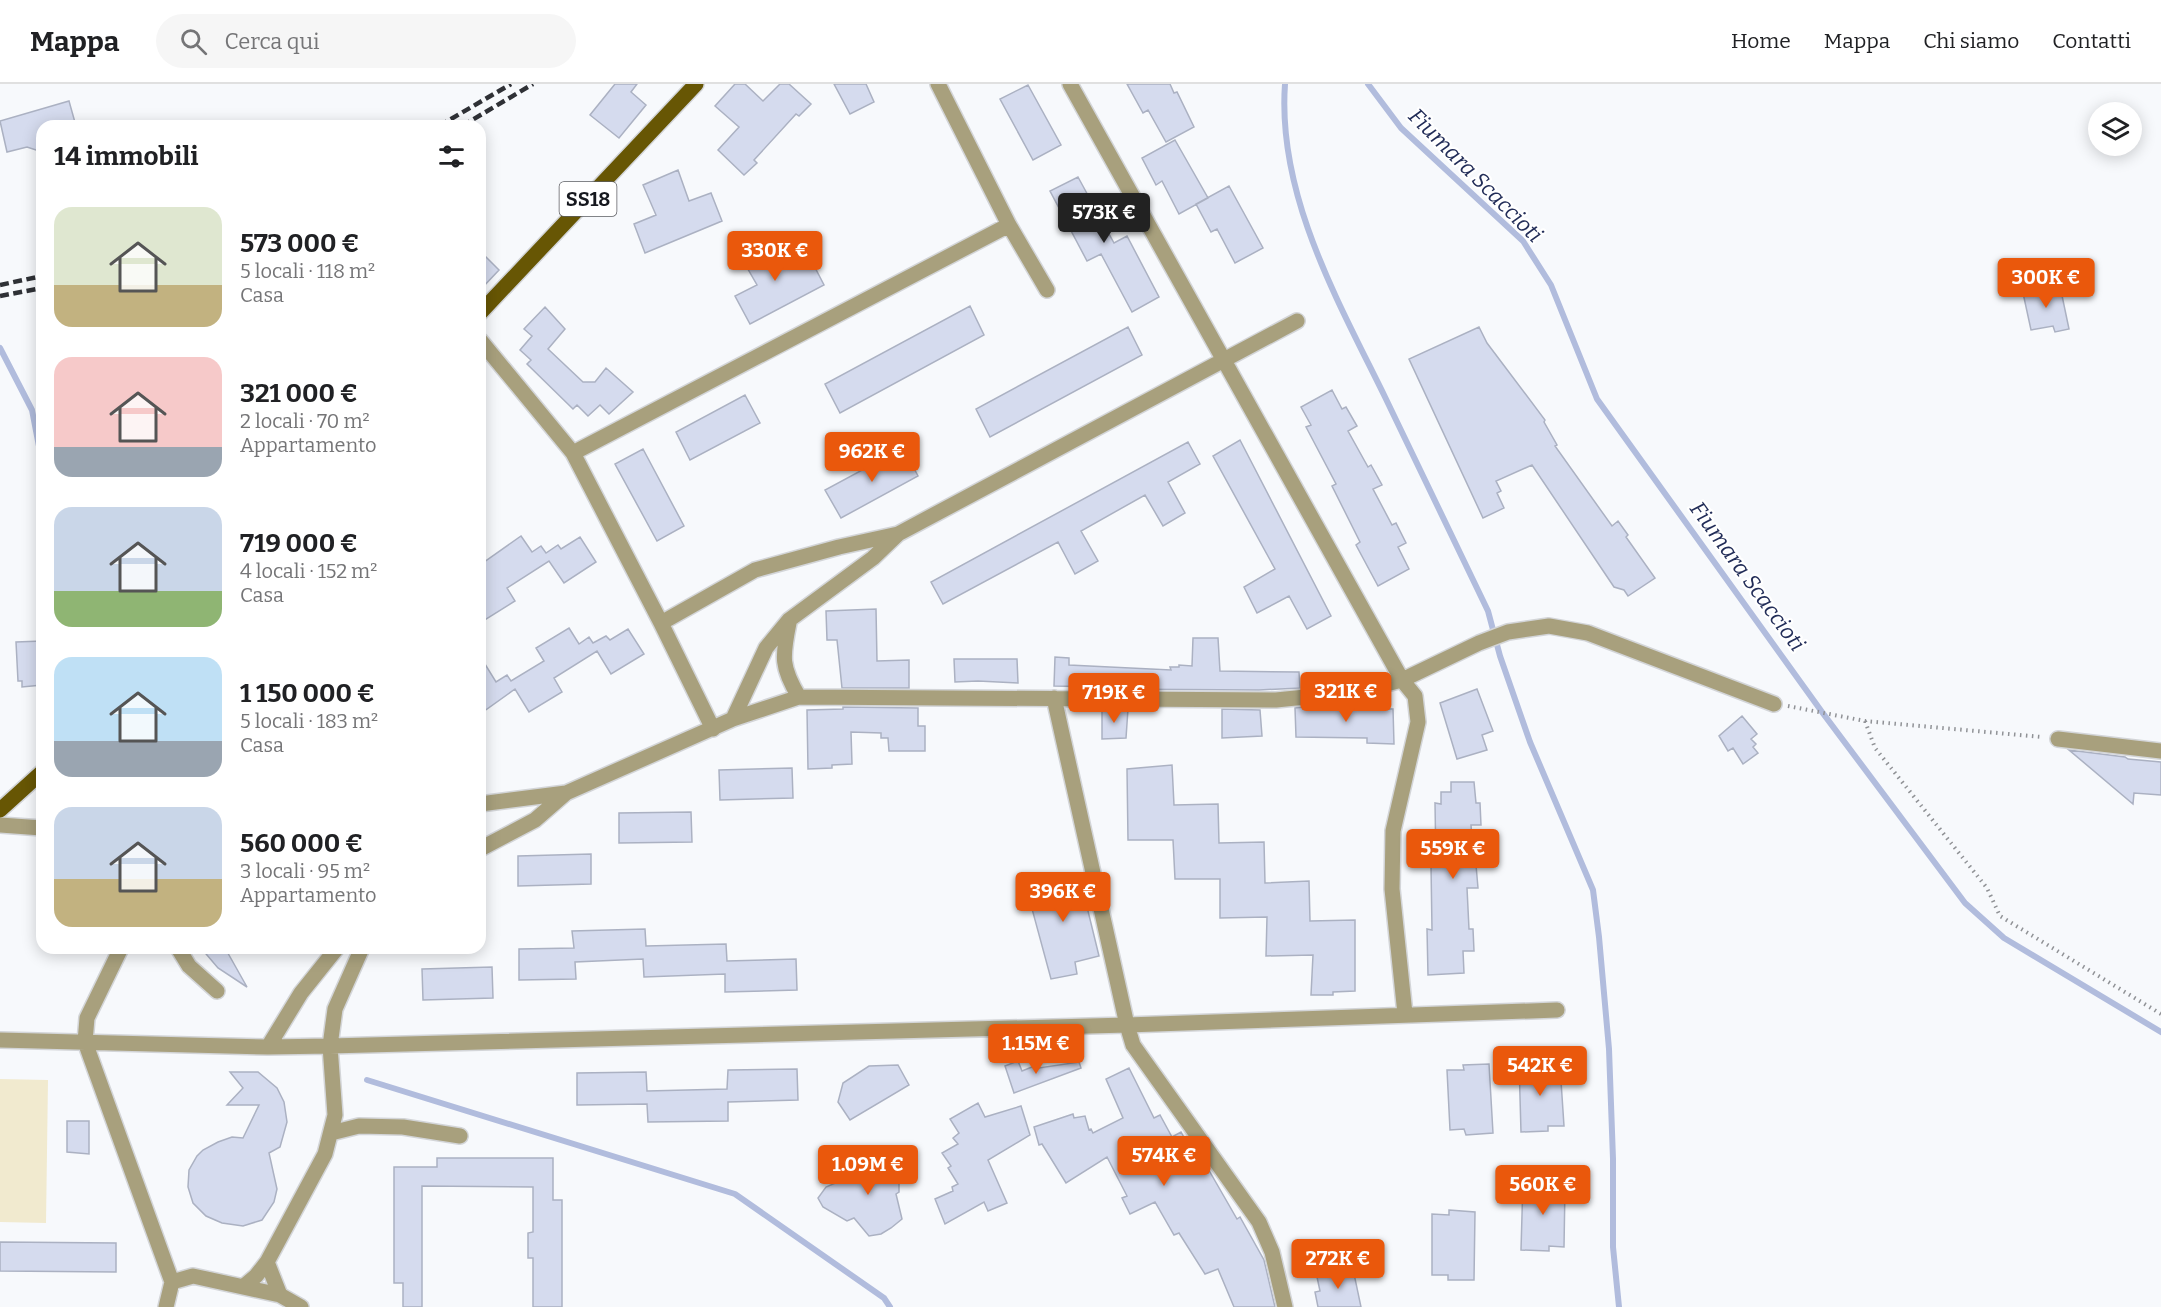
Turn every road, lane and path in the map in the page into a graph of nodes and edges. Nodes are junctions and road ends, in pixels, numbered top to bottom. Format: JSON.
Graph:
{"nodes":[{"id":1,"x":696,"y":84,"type":"edge"},
{"id":2,"x":938,"y":84,"type":"edge"},
{"id":3,"x":1070,"y":84,"type":"edge"},
{"id":4,"x":1009,"y":225,"type":"junction"},
{"id":5,"x":1047,"y":290,"type":"dead end"},
{"id":6,"x":486,"y":307,"type":"edge"},
{"id":7,"x":1297,"y":321,"type":"dead end"},
{"id":8,"x":486,"y":347,"type":"edge"},
{"id":9,"x":1224,"y":359,"type":"junction"},
{"id":10,"x":573,"y":453,"type":"junction"},
{"id":11,"x":898,"y":534,"type":"junction"},
{"id":12,"x":789,"y":620,"type":"junction"},
{"id":13,"x":661,"y":623,"type":"junction"},
{"id":14,"x":1402,"y":680,"type":"junction"},
{"id":15,"x":799,"y":698,"type":"junction"},
{"id":16,"x":1054,"y":698,"type":"junction"},
{"id":17,"x":1774,"y":704,"type":"joint"},
{"id":18,"x":733,"y":719,"type":"junction"},
{"id":19,"x":1865,"y":721,"type":"junction"},
{"id":20,"x":713,"y":729,"type":"junction"},
{"id":21,"x":2058,"y":739,"type":"joint"},
{"id":22,"x":2161,"y":751,"type":"edge"},
{"id":23,"x":36,"y":778,"type":"edge"},
{"id":24,"x":566,"y":793,"type":"junction"},
{"id":25,"x":486,"y":803,"type":"edge"},
{"id":26,"x":0,"y":810,"type":"edge"},
{"id":27,"x":0,"y":825,"type":"edge"},
{"id":28,"x":36,"y":828,"type":"edge"},
{"id":29,"x":486,"y":846,"type":"edge"},
{"id":30,"x":118,"y":954,"type":"edge"},
{"id":31,"x":182,"y":954,"type":"edge"},
{"id":32,"x":332,"y":954,"type":"edge"},
{"id":33,"x":359,"y":954,"type":"edge"},
{"id":34,"x":217,"y":990,"type":"dead end"},
{"id":35,"x":1557,"y":1010,"type":"dead end"},
{"id":36,"x":1405,"y":1014,"type":"junction"},
{"id":37,"x":2161,"y":1014,"type":"edge"},
{"id":38,"x":1127,"y":1024,"type":"junction"},
{"id":39,"x":0,"y":1040,"type":"edge"},
{"id":40,"x":85,"y":1042,"type":"junction"},
{"id":41,"x":330,"y":1046,"type":"junction"},
{"id":42,"x":268,"y":1047,"type":"junction"},
{"id":43,"x":331,"y":1133,"type":"junction"},
{"id":44,"x":460,"y":1136,"type":"dead end"},
{"id":45,"x":267,"y":1262,"type":"junction"},
{"id":46,"x":172,"y":1282,"type":"junction"},
{"id":47,"x":243,"y":1287,"type":"junction"},
{"id":48,"x":280,"y":1295,"type":"junction"},
{"id":49,"x":166,"y":1307,"type":"edge"},
{"id":50,"x":301,"y":1307,"type":"edge"},
{"id":51,"x":1285,"y":1307,"type":"edge"}],
"edges":[{"from":1,"to":6,"type":"main road","number":"SS18"},
{"from":2,"to":4,"type":"street"},
{"from":3,"to":9,"type":"street"},
{"from":4,"to":5,"type":"street"},
{"from":4,"to":10,"type":"street"},
{"from":7,"to":9,"type":"street"},
{"from":8,"to":10,"type":"street"},
{"from":9,"to":11,"type":"street"},
{"from":9,"to":14,"type":"street"},
{"from":10,"to":13,"type":"street"},
{"from":11,"to":12,"type":"street"},
{"from":11,"to":13,"type":"street"},
{"from":12,"to":15,"type":"street"},
{"from":12,"to":18,"type":"street"},
{"from":13,"to":20,"type":"street"},
{"from":14,"to":16,"type":"street"},
{"from":14,"to":17,"type":"street"},
{"from":14,"to":36,"type":"street"},
{"from":15,"to":16,"type":"street"},
{"from":15,"to":18,"type":"street"},
{"from":16,"to":38,"type":"street"},
{"from":17,"to":19,"type":"path"},
{"from":18,"to":20,"type":"street"},
{"from":19,"to":21,"type":"path"},
{"from":19,"to":37,"type":"path"},
{"from":20,"to":24,"type":"street"},
{"from":21,"to":22,"type":"street"},
{"from":23,"to":26,"type":"main road"},
{"from":24,"to":25,"type":"street"},
{"from":24,"to":29,"type":"street"},
{"from":27,"to":28,"type":"street"},
{"from":30,"to":40,"type":"street"},
{"from":31,"to":34,"type":"street"},
{"from":32,"to":42,"type":"street"},
{"from":33,"to":41,"type":"street"},
{"from":35,"to":36,"type":"street"},
{"from":36,"to":38,"type":"street"},
{"from":38,"to":41,"type":"street"},
{"from":38,"to":51,"type":"street"},
{"from":39,"to":40,"type":"street"},
{"from":40,"to":42,"type":"street"},
{"from":40,"to":46,"type":"street"},
{"from":41,"to":42,"type":"street"},
{"from":41,"to":43,"type":"street"},
{"from":43,"to":44,"type":"street"},
{"from":43,"to":45,"type":"street"},
{"from":45,"to":47,"type":"street"},
{"from":45,"to":48,"type":"street"},
{"from":46,"to":47,"type":"street"},
{"from":46,"to":49,"type":"street"},
{"from":47,"to":48,"type":"street"},
{"from":48,"to":50,"type":"street"}]}
